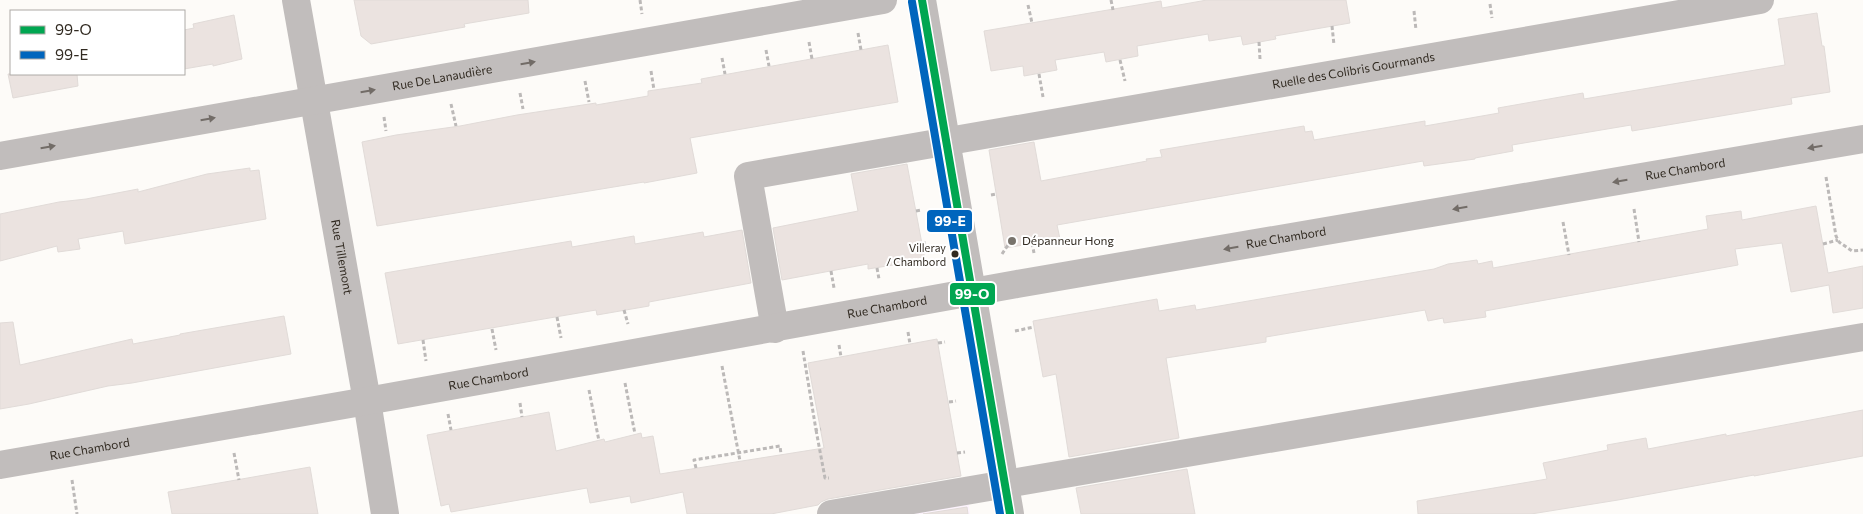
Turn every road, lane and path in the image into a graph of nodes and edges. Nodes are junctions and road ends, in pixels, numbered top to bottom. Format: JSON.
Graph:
{"nodes":[{"id":1,"x":296,"y":0,"type":"edge"},
{"id":2,"x":640,"y":0,"type":"edge"},
{"id":3,"x":883,"y":0,"type":"edge"},
{"id":4,"x":922,"y":0,"type":"edge"},
{"id":5,"x":1111,"y":0,"type":"edge"},
{"id":6,"x":1760,"y":0,"type":"edge"},
{"id":7,"x":1028,"y":5,"type":"dead end"},
{"id":8,"x":1113,"y":10,"type":"dead end"},
{"id":9,"x":1414,"y":11,"type":"dead end"},
{"id":10,"x":643,"y":18,"type":"dead end"},
{"id":11,"x":1032,"y":23,"type":"dead end"},
{"id":12,"x":1332,"y":26,"type":"dead end"},
{"id":13,"x":857,"y":30,"type":"dead end"},
{"id":14,"x":1416,"y":30,"type":"dead end"},
{"id":15,"x":809,"y":38,"type":"dead end"},
{"id":16,"x":765,"y":46,"type":"dead end"},
{"id":17,"x":861,"y":50,"type":"dead end"},
{"id":18,"x":721,"y":53,"type":"dead end"},
{"id":19,"x":1334,"y":54,"type":"dead end"},
{"id":20,"x":812,"y":59,"type":"dead end"},
{"id":21,"x":1120,"y":60,"type":"dead end"},
{"id":22,"x":650,"y":65,"type":"dead end"},
{"id":23,"x":769,"y":66,"type":"dead end"},
{"id":24,"x":724,"y":74,"type":"dead end"},
{"id":25,"x":584,"y":77,"type":"dead end"},
{"id":26,"x":519,"y":88,"type":"dead end"},
{"id":27,"x":1126,"y":88,"type":"dead end"},
{"id":28,"x":654,"y":90,"type":"dead end"},
{"id":29,"x":313,"y":100,"type":"junction"},
{"id":30,"x":450,"y":100,"type":"dead end"},
{"id":31,"x":589,"y":102,"type":"dead end"},
{"id":32,"x":523,"y":109,"type":"dead end"},
{"id":33,"x":383,"y":111,"type":"dead end"},
{"id":34,"x":456,"y":126,"type":"dead end"},
{"id":35,"x":386,"y":132,"type":"dead end"},
{"id":36,"x":1863,"y":139,"type":"edge"},
{"id":37,"x":947,"y":141,"type":"junction"},
{"id":38,"x":0,"y":156,"type":"edge"},
{"id":39,"x":1826,"y":177,"type":"dead end"},
{"id":40,"x":996,"y":194,"type":"dead end"},
{"id":41,"x":991,"y":195,"type":"dead end"},
{"id":42,"x":1634,"y":209,"type":"dead end"},
{"id":43,"x":922,"y":210,"type":"dead end"},
{"id":44,"x":916,"y":211,"type":"dead end"},
{"id":45,"x":1562,"y":222,"type":"dead end"},
{"id":46,"x":1838,"y":240,"type":"junction"},
{"id":47,"x":928,"y":242,"type":"dead end"},
{"id":48,"x":1639,"y":242,"type":"dead end"},
{"id":49,"x":922,"y":244,"type":"dead end"},
{"id":50,"x":1823,"y":244,"type":"dead end"},
{"id":51,"x":1008,"y":245,"type":"dead end"},
{"id":52,"x":1863,"y":250,"type":"edge"},
{"id":53,"x":1002,"y":254,"type":"dead end"},
{"id":54,"x":1569,"y":255,"type":"dead end"},
{"id":55,"x":877,"y":268,"type":"dead end"},
{"id":56,"x":831,"y":271,"type":"dead end"},
{"id":57,"x":881,"y":286,"type":"dead end"},
{"id":58,"x":971,"y":293,"type":"junction"},
{"id":59,"x":836,"y":294,"type":"dead end"},
{"id":60,"x":624,"y":310,"type":"dead end"},
{"id":61,"x":557,"y":317,"type":"dead end"},
{"id":62,"x":1034,"y":327,"type":"dead end"},
{"id":63,"x":492,"y":328,"type":"dead end"},
{"id":64,"x":775,"y":328,"type":"junction"},
{"id":65,"x":629,"y":330,"type":"dead end"},
{"id":66,"x":907,"y":330,"type":"dead end"},
{"id":67,"x":1015,"y":331,"type":"dead end"},
{"id":68,"x":1863,"y":336,"type":"edge"},
{"id":69,"x":423,"y":340,"type":"dead end"},
{"id":70,"x":562,"y":342,"type":"dead end"},
{"id":71,"x":838,"y":342,"type":"dead end"},
{"id":72,"x":945,"y":342,"type":"dead end"},
{"id":73,"x":938,"y":343,"type":"dead end"},
{"id":74,"x":910,"y":344,"type":"dead end"},
{"id":75,"x":803,"y":348,"type":"dead end"},
{"id":76,"x":496,"y":354,"type":"dead end"},
{"id":77,"x":841,"y":357,"type":"dead end"},
{"id":78,"x":722,"y":363,"type":"dead end"},
{"id":79,"x":427,"y":365,"type":"dead end"},
{"id":80,"x":624,"y":379,"type":"dead end"},
{"id":81,"x":588,"y":386,"type":"dead end"},
{"id":82,"x":519,"y":398,"type":"dead end"},
{"id":83,"x":367,"y":401,"type":"junction"},
{"id":84,"x":956,"y":401,"type":"dead end"},
{"id":85,"x":949,"y":402,"type":"dead end"},
{"id":86,"x":447,"y":411,"type":"dead end"},
{"id":87,"x":522,"y":417,"type":"dead end"},
{"id":88,"x":451,"y":430,"type":"dead end"},
{"id":89,"x":635,"y":434,"type":"dead end"},
{"id":90,"x":599,"y":441,"type":"dead end"},
{"id":91,"x":233,"y":448,"type":"dead end"},
{"id":92,"x":965,"y":452,"type":"dead end"},
{"id":93,"x":738,"y":453,"type":"junction"},
{"id":94,"x":958,"y":453,"type":"dead end"},
{"id":95,"x":781,"y":454,"type":"dead end"},
{"id":96,"x":740,"y":461,"type":"dead end"},
{"id":97,"x":0,"y":465,"type":"edge"},
{"id":98,"x":696,"y":468,"type":"dead end"},
{"id":99,"x":71,"y":477,"type":"dead end"},
{"id":100,"x":829,"y":478,"type":"dead end"},
{"id":101,"x":239,"y":480,"type":"dead end"},
{"id":102,"x":1006,"y":484,"type":"junction"},
{"id":103,"x":78,"y":514,"type":"edge"},
{"id":104,"x":385,"y":514,"type":"edge"},
{"id":105,"x":831,"y":514,"type":"edge"},
{"id":106,"x":1010,"y":514,"type":"edge"}],
"edges":[{"from":1,"to":29,"type":"street","name":"Rue Tillemont"},
{"from":2,"to":10,"type":"path"},
{"from":29,"to":3,"type":"street","name":"Rue De Lanaudière","one_way":true},
{"from":4,"to":37,"type":"street"},
{"from":5,"to":8,"type":"path"},
{"from":6,"to":37,"type":"street","name":"Ruelle des Colibris Gourmands"},
{"from":7,"to":11,"type":"path"},
{"from":9,"to":14,"type":"path"},
{"from":12,"to":19,"type":"path"},
{"from":13,"to":17,"type":"path"},
{"from":15,"to":20,"type":"path"},
{"from":16,"to":23,"type":"path"},
{"from":18,"to":24,"type":"path"},
{"from":21,"to":27,"type":"path"},
{"from":22,"to":28,"type":"path"},
{"from":25,"to":31,"type":"path"},
{"from":26,"to":32,"type":"path"},
{"from":38,"to":29,"type":"street","name":"Rue De Lanaudière","one_way":true},
{"from":29,"to":83,"type":"street","name":"Rue Tillemont"},
{"from":30,"to":34,"type":"path"},
{"from":33,"to":35,"type":"path"},
{"from":36,"to":58,"type":"street","name":"Rue Chambord","one_way":true},
{"from":37,"to":58,"type":"street"},
{"from":37,"to":64,"type":"street","name":"Ruelle des Colibris Gourmands"},
{"from":39,"to":46,"type":"path"},
{"from":40,"to":41,"type":"path"},
{"from":42,"to":48,"type":"path"},
{"from":43,"to":44,"type":"path"},
{"from":45,"to":54,"type":"path"},
{"from":46,"to":50,"type":"path"},
{"from":46,"to":52,"type":"path"},
{"from":47,"to":49,"type":"path"},
{"from":51,"to":53,"type":"path"},
{"from":55,"to":57,"type":"path"},
{"from":56,"to":59,"type":"path"},
{"from":58,"to":64,"type":"street","name":"Rue Chambord"},
{"from":58,"to":102,"type":"street"},
{"from":60,"to":65,"type":"path"},
{"from":61,"to":70,"type":"path"},
{"from":62,"to":67,"type":"path"},
{"from":63,"to":76,"type":"path"},
{"from":64,"to":83,"type":"street","name":"Rue Chambord"},
{"from":66,"to":74,"type":"path"},
{"from":68,"to":102,"type":"street"},
{"from":69,"to":79,"type":"path"},
{"from":71,"to":77,"type":"path"},
{"from":72,"to":73,"type":"path"},
{"from":75,"to":100,"type":"path"},
{"from":78,"to":93,"type":"path"},
{"from":80,"to":89,"type":"path"},
{"from":81,"to":90,"type":"path"},
{"from":82,"to":87,"type":"path"},
{"from":83,"to":97,"type":"street","name":"Rue Chambord"},
{"from":83,"to":104,"type":"street","name":"Rue Tillemont"},
{"from":84,"to":85,"type":"path"},
{"from":86,"to":88,"type":"path"},
{"from":91,"to":101,"type":"path"},
{"from":92,"to":94,"type":"path"},
{"from":93,"to":95,"type":"path"},
{"from":93,"to":96,"type":"path"},
{"from":93,"to":98,"type":"path"},
{"from":99,"to":103,"type":"path"},
{"from":102,"to":105,"type":"street"},
{"from":102,"to":106,"type":"street"}]}
